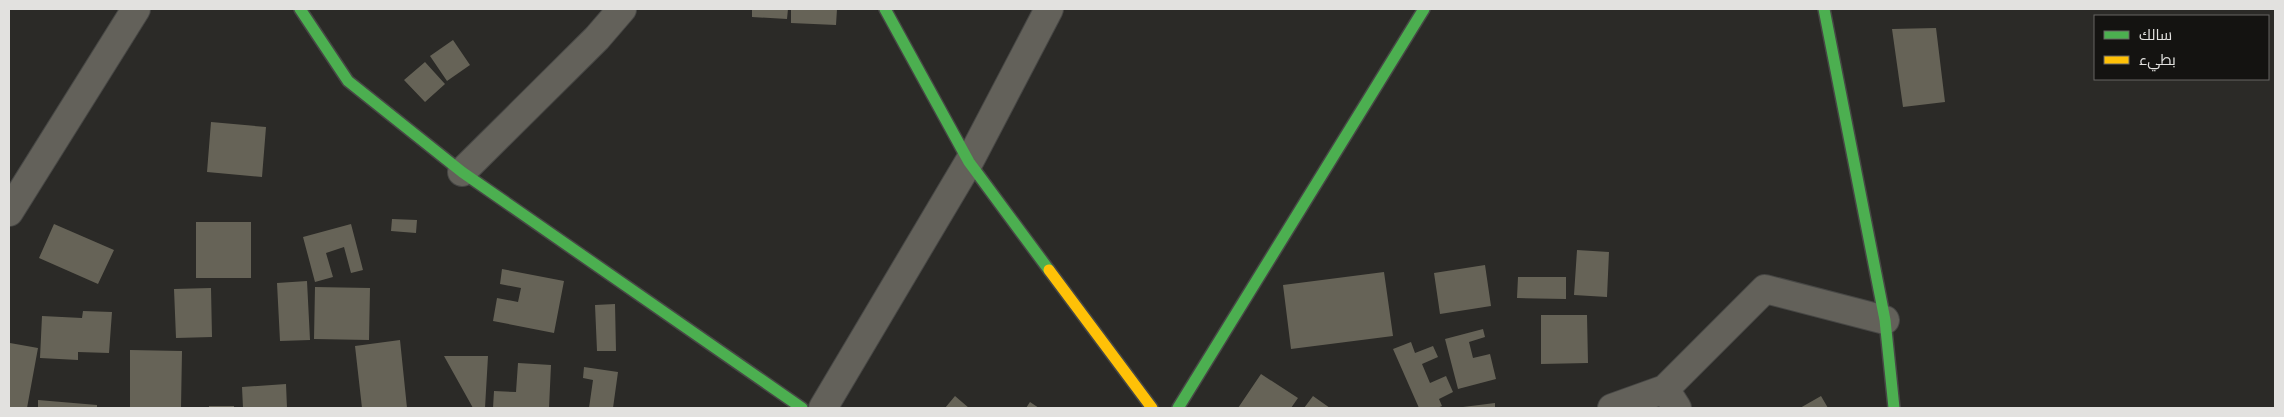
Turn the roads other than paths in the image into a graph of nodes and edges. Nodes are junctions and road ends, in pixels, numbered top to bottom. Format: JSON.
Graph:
{"nodes":[{"id":1,"x":136,"y":9,"type":"edge"},
{"id":2,"x":300,"y":9,"type":"edge"},
{"id":3,"x":622,"y":9,"type":"edge"},
{"id":4,"x":885,"y":9,"type":"edge"},
{"id":5,"x":1049,"y":9,"type":"edge"},
{"id":6,"x":1424,"y":9,"type":"edge"},
{"id":7,"x":1824,"y":9,"type":"edge"},
{"id":8,"x":969,"y":162,"type":"junction"},
{"id":9,"x":462,"y":172,"type":"junction"},
{"id":10,"x":9,"y":212,"type":"edge"},
{"id":11,"x":1885,"y":320,"type":"junction"},
{"id":12,"x":1671,"y":399,"type":"edge"},
{"id":13,"x":802,"y":408,"type":"edge"},
{"id":14,"x":823,"y":408,"type":"edge"},
{"id":15,"x":1152,"y":408,"type":"edge"},
{"id":16,"x":1178,"y":408,"type":"edge"},
{"id":17,"x":1612,"y":408,"type":"edge"},
{"id":18,"x":1894,"y":408,"type":"edge"}],
"edges":[{"from":1,"to":10,"type":"street"},
{"from":2,"to":9,"type":"street"},
{"from":3,"to":9,"type":"street"},
{"from":4,"to":8,"type":"street"},
{"from":5,"to":8,"type":"street"},
{"from":6,"to":16,"type":"street"},
{"from":7,"to":11,"type":"street"},
{"from":8,"to":14,"type":"street"},
{"from":8,"to":15,"type":"street"},
{"from":9,"to":13,"type":"street"},
{"from":11,"to":12,"type":"street"},
{"from":11,"to":18,"type":"street"},
{"from":12,"to":17,"type":"street"}]}
